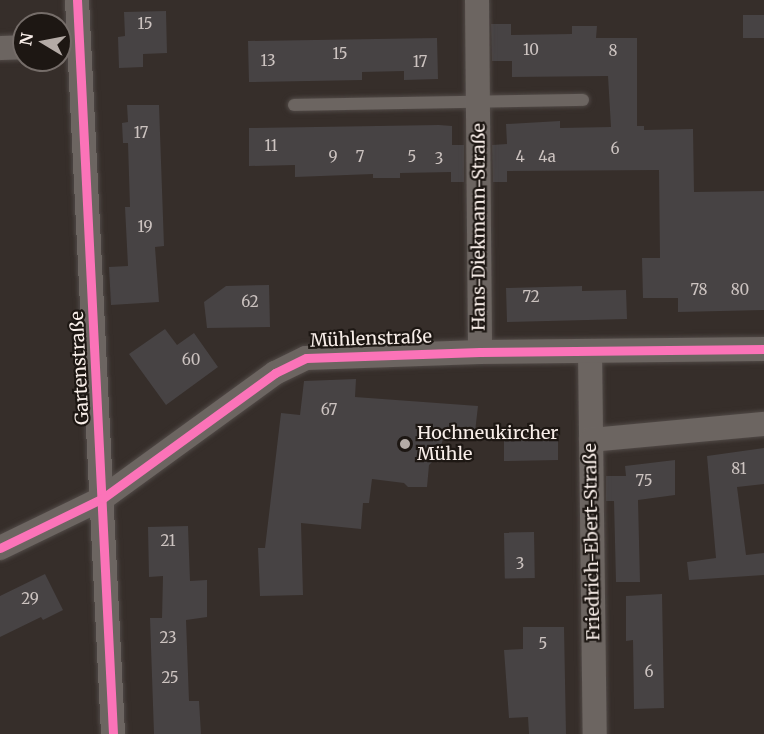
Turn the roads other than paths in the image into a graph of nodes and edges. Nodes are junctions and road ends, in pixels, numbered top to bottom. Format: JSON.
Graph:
{"nodes":[{"id":1,"x":77,"y":0,"type":"edge"},
{"id":2,"x":477,"y":0,"type":"edge"},
{"id":3,"x":72,"y":28,"type":"edge"},
{"id":4,"x":71,"y":72,"type":"edge"},
{"id":5,"x":583,"y":100,"type":"dead end"},
{"id":6,"x":478,"y":103,"type":"junction"},
{"id":7,"x":294,"y":105,"type":"dead end"},
{"id":8,"x":764,"y":349,"type":"edge"},
{"id":9,"x":590,"y":351,"type":"junction"},
{"id":10,"x":480,"y":352,"type":"junction"},
{"id":11,"x":764,"y":424,"type":"edge"},
{"id":12,"x":591,"y":440,"type":"junction"},
{"id":13,"x":103,"y":498,"type":"junction"},
{"id":14,"x":0,"y":548,"type":"edge"},
{"id":15,"x":113,"y":734,"type":"edge"},
{"id":16,"x":595,"y":734,"type":"edge"}],
"edges":[{"from":1,"to":3,"type":"street","name":"Gartenstraße"},
{"from":2,"to":6,"type":"street","name":"Hans-Diekmann-Straße"},
{"from":4,"to":13,"type":"street","name":"Gartenstraße"},
{"from":5,"to":6,"type":"lane","name":"Hans-Diekmann-Straße"},
{"from":6,"to":7,"type":"lane","name":"Hans-Diekmann-Straße"},
{"from":6,"to":10,"type":"street","name":"Hans-Diekmann-Straße"},
{"from":8,"to":9,"type":"street","name":"Mühlenstraße"},
{"from":9,"to":10,"type":"street","name":"Mühlenstraße"},
{"from":9,"to":12,"type":"street","name":"Friedrich-Ebert-Straße"},
{"from":10,"to":13,"type":"street","name":"Mühlenstraße"},
{"from":11,"to":12,"type":"street"},
{"from":12,"to":16,"type":"street","name":"Friedrich-Ebert-Straße"},
{"from":13,"to":14,"type":"street","name":"Mühlenstraße"},
{"from":13,"to":15,"type":"street","name":"Gartenstraße"}]}
